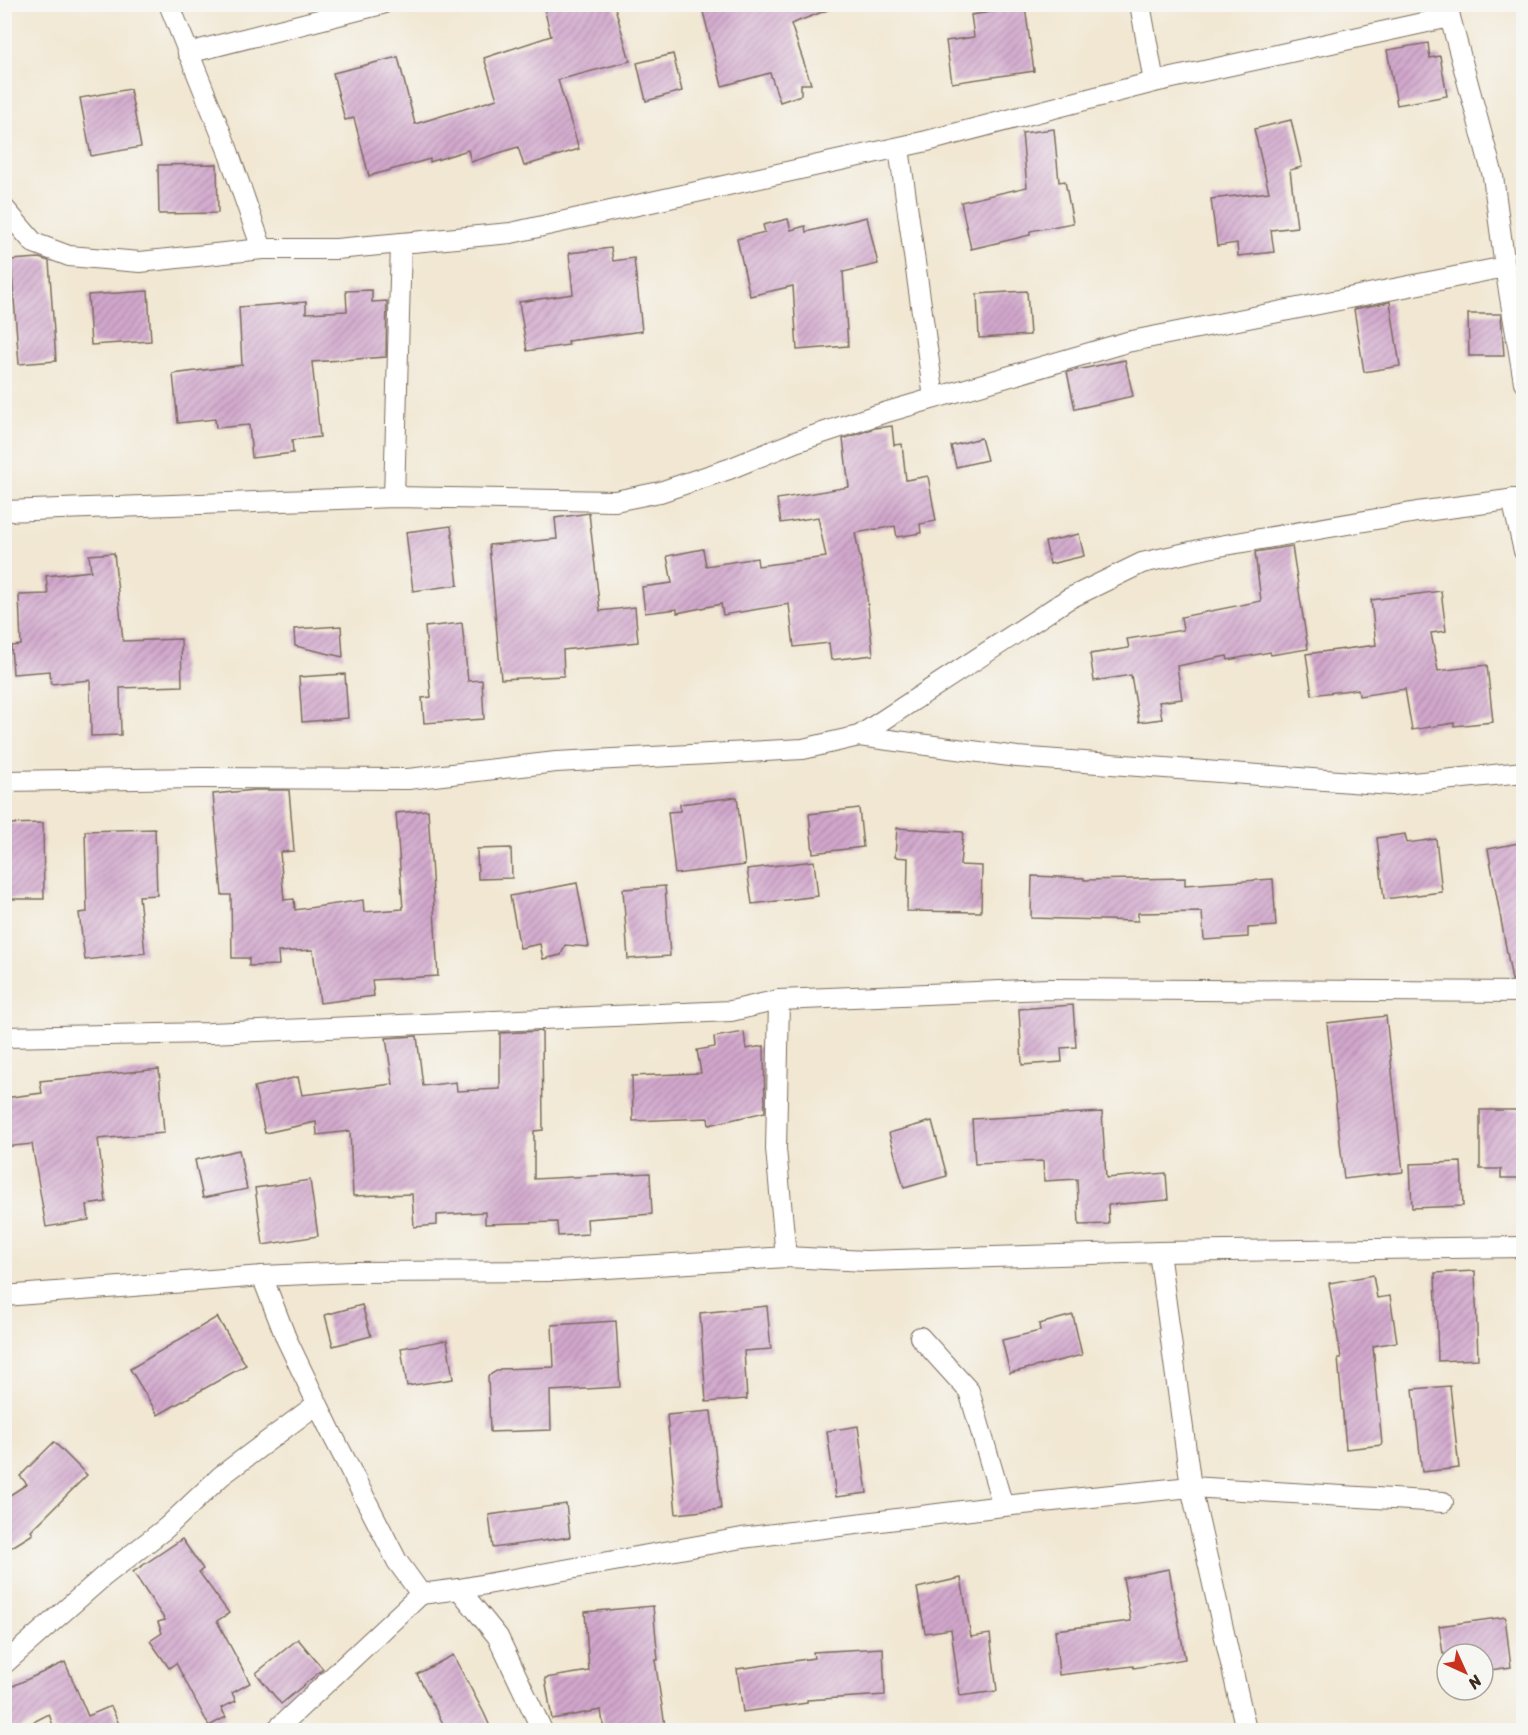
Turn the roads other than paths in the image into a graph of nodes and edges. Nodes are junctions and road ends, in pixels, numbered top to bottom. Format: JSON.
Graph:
{"nodes":[{"id":1,"x":169,"y":4,"type":"edge"},
{"id":2,"x":382,"y":4,"type":"edge"},
{"id":3,"x":1140,"y":4,"type":"edge"},
{"id":4,"x":1448,"y":11,"type":"edge"},
{"id":5,"x":188,"y":53,"type":"junction"},
{"id":6,"x":1154,"y":82,"type":"junction"},
{"id":7,"x":899,"y":148,"type":"junction"},
{"id":8,"x":4,"y":208,"type":"edge"},
{"id":9,"x":400,"y":243,"type":"junction"},
{"id":10,"x":262,"y":249,"type":"junction"},
{"id":11,"x":1504,"y":267,"type":"junction"},
{"id":12,"x":1524,"y":382,"type":"edge"},
{"id":13,"x":934,"y":398,"type":"junction"},
{"id":14,"x":394,"y":497,"type":"junction"},
{"id":15,"x":1518,"y":498,"type":"edge"},
{"id":16,"x":4,"y":511,"type":"edge"},
{"id":17,"x":1524,"y":551,"type":"edge"},
{"id":18,"x":859,"y":736,"type":"junction"},
{"id":19,"x":1524,"y":772,"type":"edge"},
{"id":20,"x":4,"y":781,"type":"edge"},
{"id":21,"x":1524,"y":992,"type":"edge"},
{"id":22,"x":779,"y":1000,"type":"junction"},
{"id":23,"x":4,"y":1037,"type":"edge"},
{"id":24,"x":1524,"y":1247,"type":"edge"},
{"id":25,"x":1159,"y":1252,"type":"junction"},
{"id":26,"x":786,"y":1257,"type":"junction"},
{"id":27,"x":262,"y":1276,"type":"junction"},
{"id":28,"x":4,"y":1296,"type":"edge"},
{"id":29,"x":920,"y":1337,"type":"dead end"},
{"id":30,"x":317,"y":1404,"type":"junction"},
{"id":31,"x":1191,"y":1486,"type":"junction"},
{"id":32,"x":1443,"y":1502,"type":"dead end"},
{"id":33,"x":1003,"y":1506,"type":"junction"},
{"id":34,"x":459,"y":1589,"type":"junction"},
{"id":35,"x":421,"y":1594,"type":"junction"},
{"id":36,"x":4,"y":1664,"type":"edge"},
{"id":37,"x":276,"y":1731,"type":"edge"},
{"id":38,"x":542,"y":1731,"type":"edge"},
{"id":39,"x":1245,"y":1731,"type":"edge"}],
"edges":[{"from":1,"to":5,"type":"street"},
{"from":2,"to":5,"type":"street"},
{"from":3,"to":6,"type":"street"},
{"from":4,"to":6,"type":"street"},
{"from":4,"to":11,"type":"street"},
{"from":5,"to":10,"type":"street"},
{"from":6,"to":7,"type":"street"},
{"from":7,"to":9,"type":"street"},
{"from":7,"to":13,"type":"street"},
{"from":8,"to":10,"type":"street"},
{"from":9,"to":10,"type":"street"},
{"from":9,"to":14,"type":"street"},
{"from":11,"to":12,"type":"street"},
{"from":11,"to":13,"type":"street"},
{"from":13,"to":14,"type":"street"},
{"from":14,"to":16,"type":"street"},
{"from":15,"to":17,"type":"street"},
{"from":15,"to":18,"type":"street"},
{"from":18,"to":19,"type":"street"},
{"from":18,"to":20,"type":"street"},
{"from":21,"to":22,"type":"street"},
{"from":22,"to":23,"type":"street"},
{"from":22,"to":26,"type":"street"},
{"from":24,"to":25,"type":"street"},
{"from":25,"to":26,"type":"street"},
{"from":25,"to":31,"type":"street"},
{"from":26,"to":27,"type":"street"},
{"from":27,"to":28,"type":"street"},
{"from":27,"to":30,"type":"street"},
{"from":29,"to":33,"type":"street"},
{"from":30,"to":35,"type":"street"},
{"from":30,"to":36,"type":"street"},
{"from":31,"to":32,"type":"street"},
{"from":31,"to":33,"type":"street"},
{"from":31,"to":39,"type":"street"},
{"from":33,"to":34,"type":"street"},
{"from":34,"to":35,"type":"street"},
{"from":34,"to":38,"type":"street"},
{"from":35,"to":37,"type":"street"}]}
